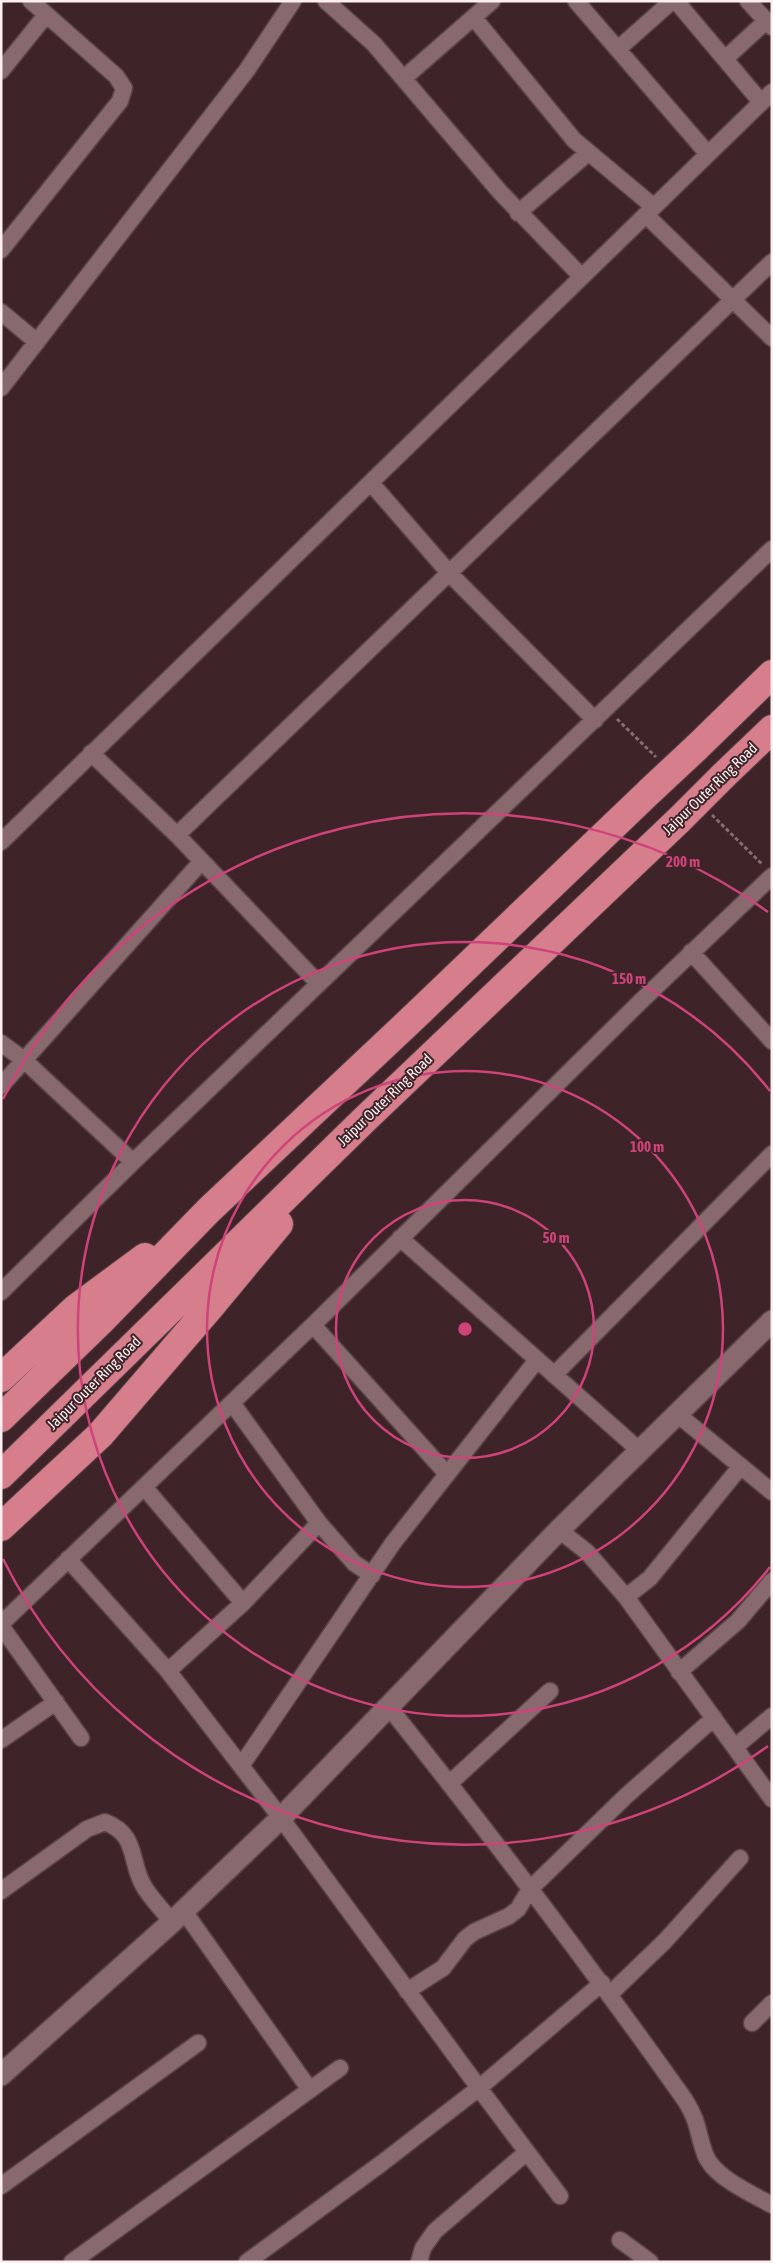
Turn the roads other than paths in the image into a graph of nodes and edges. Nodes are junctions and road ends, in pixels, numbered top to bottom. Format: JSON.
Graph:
{"nodes":[{"id":1,"x":31,"y":1,"type":"edge"},
{"id":2,"x":293,"y":1,"type":"edge"},
{"id":3,"x":326,"y":1,"type":"edge"},
{"id":4,"x":492,"y":1,"type":"edge"},
{"id":5,"x":576,"y":1,"type":"edge"},
{"id":6,"x":674,"y":1,"type":"edge"},
{"id":7,"x":748,"y":1,"type":"edge"},
{"id":8,"x":46,"y":15,"type":"junction"},
{"id":9,"x":474,"y":18,"type":"junction"},
{"id":10,"x":769,"y":24,"type":"edge"},
{"id":11,"x":618,"y":49,"type":"junction"},
{"id":12,"x":726,"y":58,"type":"junction"},
{"id":13,"x":1,"y":71,"type":"edge"},
{"id":14,"x":404,"y":78,"type":"junction"},
{"id":15,"x":767,"y":97,"type":"edge"},
{"id":16,"x":588,"y":153,"type":"junction"},
{"id":17,"x":708,"y":154,"type":"junction"},
{"id":18,"x":650,"y":211,"type":"junction"},
{"id":19,"x":518,"y":213,"type":"junction"},
{"id":20,"x":1,"y":250,"type":"edge"},
{"id":21,"x":772,"y":262,"type":"edge"},
{"id":22,"x":582,"y":277,"type":"junction"},
{"id":23,"x":733,"y":300,"type":"junction"},
{"id":24,"x":1,"y":312,"type":"edge"},
{"id":25,"x":772,"y":338,"type":"edge"},
{"id":26,"x":37,"y":342,"type":"junction"},
{"id":27,"x":1,"y":388,"type":"edge"},
{"id":28,"x":371,"y":483,"type":"junction"},
{"id":29,"x":772,"y":549,"type":"edge"},
{"id":30,"x":450,"y":574,"type":"junction"},
{"id":31,"x":772,"y":674,"type":"edge"},
{"id":32,"x":595,"y":720,"type":"junction"},
{"id":33,"x":772,"y":729,"type":"edge"},
{"id":34,"x":90,"y":753,"type":"junction"},
{"id":35,"x":177,"y":835,"type":"junction"},
{"id":36,"x":1,"y":842,"type":"edge"},
{"id":37,"x":202,"y":861,"type":"junction"},
{"id":38,"x":772,"y":876,"type":"edge"},
{"id":39,"x":691,"y":952,"type":"junction"},
{"id":40,"x":319,"y":984,"type":"junction"},
{"id":41,"x":772,"y":1041,"type":"edge"},
{"id":42,"x":1,"y":1043,"type":"edge"},
{"id":43,"x":24,"y":1060,"type":"junction"},
{"id":44,"x":1,"y":1086,"type":"edge"},
{"id":45,"x":364,"y":1120,"type":"junction"},
{"id":46,"x":772,"y":1154,"type":"edge"},
{"id":47,"x":133,"y":1162,"type":"junction"},
{"id":48,"x":209,"y":1210,"type":"junction"},
{"id":49,"x":400,"y":1238,"type":"junction"},
{"id":50,"x":1,"y":1292,"type":"edge"},
{"id":51,"x":772,"y":1321,"type":"edge"},
{"id":52,"x":313,"y":1325,"type":"junction"},
{"id":53,"x":537,"y":1360,"type":"junction"},
{"id":54,"x":554,"y":1375,"type":"junction"},
{"id":55,"x":1,"y":1378,"type":"edge"},
{"id":56,"x":232,"y":1403,"type":"junction"},
{"id":57,"x":676,"y":1413,"type":"junction"},
{"id":58,"x":1,"y":1418,"type":"edge"},
{"id":59,"x":639,"y":1450,"type":"junction"},
{"id":60,"x":741,"y":1466,"type":"junction"},
{"id":61,"x":447,"y":1474,"type":"junction"},
{"id":62,"x":1,"y":1475,"type":"edge"},
{"id":63,"x":144,"y":1487,"type":"junction"},
{"id":64,"x":772,"y":1492,"type":"edge"},
{"id":65,"x":319,"y":1523,"type":"junction"},
{"id":66,"x":1,"y":1527,"type":"edge"},
{"id":67,"x":560,"y":1530,"type":"junction"},
{"id":68,"x":68,"y":1560,"type":"junction"},
{"id":69,"x":372,"y":1575,"type":"junction"},
{"id":70,"x":772,"y":1581,"type":"edge"},
{"id":71,"x":626,"y":1597,"type":"junction"},
{"id":72,"x":243,"y":1602,"type":"junction"},
{"id":73,"x":1,"y":1625,"type":"edge"},
{"id":74,"x":168,"y":1671,"type":"junction"},
{"id":75,"x":679,"y":1672,"type":"junction"},
{"id":76,"x":550,"y":1690,"type":"dead end"},
{"id":77,"x":56,"y":1702,"type":"junction"},
{"id":78,"x":388,"y":1706,"type":"junction"},
{"id":79,"x":772,"y":1716,"type":"edge"},
{"id":80,"x":714,"y":1718,"type":"junction"},
{"id":81,"x":81,"y":1738,"type":"dead end"},
{"id":82,"x":1,"y":1740,"type":"edge"},
{"id":83,"x":735,"y":1747,"type":"junction"},
{"id":84,"x":241,"y":1766,"type":"junction"},
{"id":85,"x":450,"y":1783,"type":"junction"},
{"id":86,"x":772,"y":1798,"type":"edge"},
{"id":87,"x":281,"y":1818,"type":"junction"},
{"id":88,"x":740,"y":1858,"type":"dead end"},
{"id":89,"x":530,"y":1889,"type":"junction"},
{"id":90,"x":1,"y":1891,"type":"edge"},
{"id":91,"x":178,"y":1917,"type":"junction"},
{"id":92,"x":606,"y":1989,"type":"junction"},
{"id":93,"x":407,"y":1991,"type":"junction"},
{"id":94,"x":772,"y":2003,"type":"edge"},
{"id":95,"x":752,"y":2023,"type":"dead end"},
{"id":96,"x":198,"y":2043,"type":"dead end"},
{"id":97,"x":340,"y":2068,"type":"dead end"},
{"id":98,"x":1,"y":2075,"type":"edge"},
{"id":99,"x":478,"y":2088,"type":"junction"},
{"id":100,"x":310,"y":2090,"type":"junction"},
{"id":101,"x":527,"y":2152,"type":"junction"},
{"id":102,"x":1,"y":2186,"type":"edge"},
{"id":103,"x":560,"y":2196,"type":"dead end"},
{"id":104,"x":772,"y":2205,"type":"edge"},
{"id":105,"x":620,"y":2240,"type":"dead end"},
{"id":106,"x":72,"y":2262,"type":"edge"},
{"id":107,"x":247,"y":2262,"type":"edge"},
{"id":108,"x":419,"y":2262,"type":"edge"},
{"id":109,"x":650,"y":2262,"type":"edge"}],
"edges":[{"from":1,"to":8,"type":"street"},
{"from":2,"to":26,"type":"street"},
{"from":3,"to":14,"type":"street"},
{"from":4,"to":9,"type":"street"},
{"from":5,"to":11,"type":"street"},
{"from":6,"to":11,"type":"street"},
{"from":6,"to":12,"type":"street"},
{"from":7,"to":10,"type":"street"},
{"from":8,"to":13,"type":"street"},
{"from":8,"to":20,"type":"street"},
{"from":9,"to":14,"type":"street"},
{"from":9,"to":16,"type":"street"},
{"from":10,"to":12,"type":"street"},
{"from":11,"to":17,"type":"street"},
{"from":12,"to":15,"type":"street"},
{"from":14,"to":19,"type":"street"},
{"from":15,"to":17,"type":"street"},
{"from":16,"to":18,"type":"street"},
{"from":16,"to":19,"type":"street"},
{"from":17,"to":18,"type":"street"},
{"from":18,"to":22,"type":"street"},
{"from":18,"to":23,"type":"street"},
{"from":19,"to":22,"type":"street"},
{"from":21,"to":23,"type":"street"},
{"from":22,"to":28,"type":"street"},
{"from":23,"to":25,"type":"street"},
{"from":23,"to":30,"type":"street"},
{"from":24,"to":26,"type":"street"},
{"from":26,"to":27,"type":"street"},
{"from":28,"to":30,"type":"street"},
{"from":28,"to":34,"type":"street"},
{"from":29,"to":32,"type":"street"},
{"from":30,"to":32,"type":"street"},
{"from":30,"to":35,"type":"street"},
{"from":31,"to":48,"type":"highway","bridge":true},
{"from":32,"to":40,"type":"street"},
{"from":33,"to":45,"type":"highway","name":"Jaipur Outer Ring Road","bridge":true},
{"from":34,"to":35,"type":"street"},
{"from":34,"to":36,"type":"street"},
{"from":35,"to":37,"type":"street"},
{"from":37,"to":40,"type":"street"},
{"from":37,"to":43,"type":"street"},
{"from":38,"to":39,"type":"street"},
{"from":39,"to":41,"type":"street"},
{"from":39,"to":49,"type":"street"},
{"from":40,"to":47,"type":"street"},
{"from":42,"to":43,"type":"street"},
{"from":43,"to":44,"type":"street"},
{"from":43,"to":47,"type":"street"},
{"from":45,"to":62,"type":"highway","name":"Jaipur Outer Ring Road"},
{"from":45,"to":66,"type":"highway"},
{"from":46,"to":54,"type":"street"},
{"from":47,"to":50,"type":"street"},
{"from":48,"to":55,"type":"highway"},
{"from":48,"to":58,"type":"highway"},
{"from":49,"to":52,"type":"street"},
{"from":49,"to":53,"type":"street"},
{"from":51,"to":57,"type":"street"},
{"from":52,"to":56,"type":"street"},
{"from":52,"to":61,"type":"street"},
{"from":53,"to":54,"type":"street"},
{"from":53,"to":61,"type":"street"},
{"from":54,"to":59,"type":"street"},
{"from":56,"to":63,"type":"street"},
{"from":56,"to":65,"type":"street"},
{"from":57,"to":59,"type":"street"},
{"from":57,"to":60,"type":"street"},
{"from":59,"to":67,"type":"street"},
{"from":60,"to":64,"type":"street"},
{"from":60,"to":71,"type":"street"},
{"from":61,"to":69,"type":"street"},
{"from":63,"to":68,"type":"street"},
{"from":63,"to":72,"type":"street"},
{"from":65,"to":69,"type":"street"},
{"from":65,"to":72,"type":"street"},
{"from":67,"to":71,"type":"street"},
{"from":67,"to":78,"type":"street"},
{"from":68,"to":73,"type":"street"},
{"from":68,"to":74,"type":"street"},
{"from":69,"to":84,"type":"street"},
{"from":70,"to":75,"type":"street"},
{"from":71,"to":75,"type":"street"},
{"from":72,"to":74,"type":"street"},
{"from":73,"to":77,"type":"street"},
{"from":74,"to":84,"type":"street"},
{"from":75,"to":80,"type":"street"},
{"from":76,"to":85,"type":"street"},
{"from":77,"to":81,"type":"street"},
{"from":77,"to":82,"type":"street"},
{"from":78,"to":85,"type":"street"},
{"from":78,"to":87,"type":"street"},
{"from":79,"to":83,"type":"street"},
{"from":80,"to":83,"type":"street"},
{"from":80,"to":89,"type":"street"},
{"from":83,"to":86,"type":"street"},
{"from":84,"to":87,"type":"street"},
{"from":85,"to":89,"type":"street"},
{"from":87,"to":91,"type":"street"},
{"from":87,"to":93,"type":"street"},
{"from":88,"to":92,"type":"street"},
{"from":89,"to":92,"type":"street"},
{"from":89,"to":93,"type":"street"},
{"from":90,"to":91,"type":"street"},
{"from":91,"to":98,"type":"street"},
{"from":91,"to":100,"type":"street"},
{"from":92,"to":99,"type":"street"},
{"from":92,"to":104,"type":"street"},
{"from":93,"to":99,"type":"street"},
{"from":94,"to":95,"type":"street"},
{"from":96,"to":102,"type":"street"},
{"from":97,"to":100,"type":"street"},
{"from":99,"to":101,"type":"street"},
{"from":99,"to":107,"type":"street"},
{"from":100,"to":106,"type":"street"},
{"from":101,"to":103,"type":"street"},
{"from":101,"to":108,"type":"street"},
{"from":105,"to":109,"type":"street"}]}
